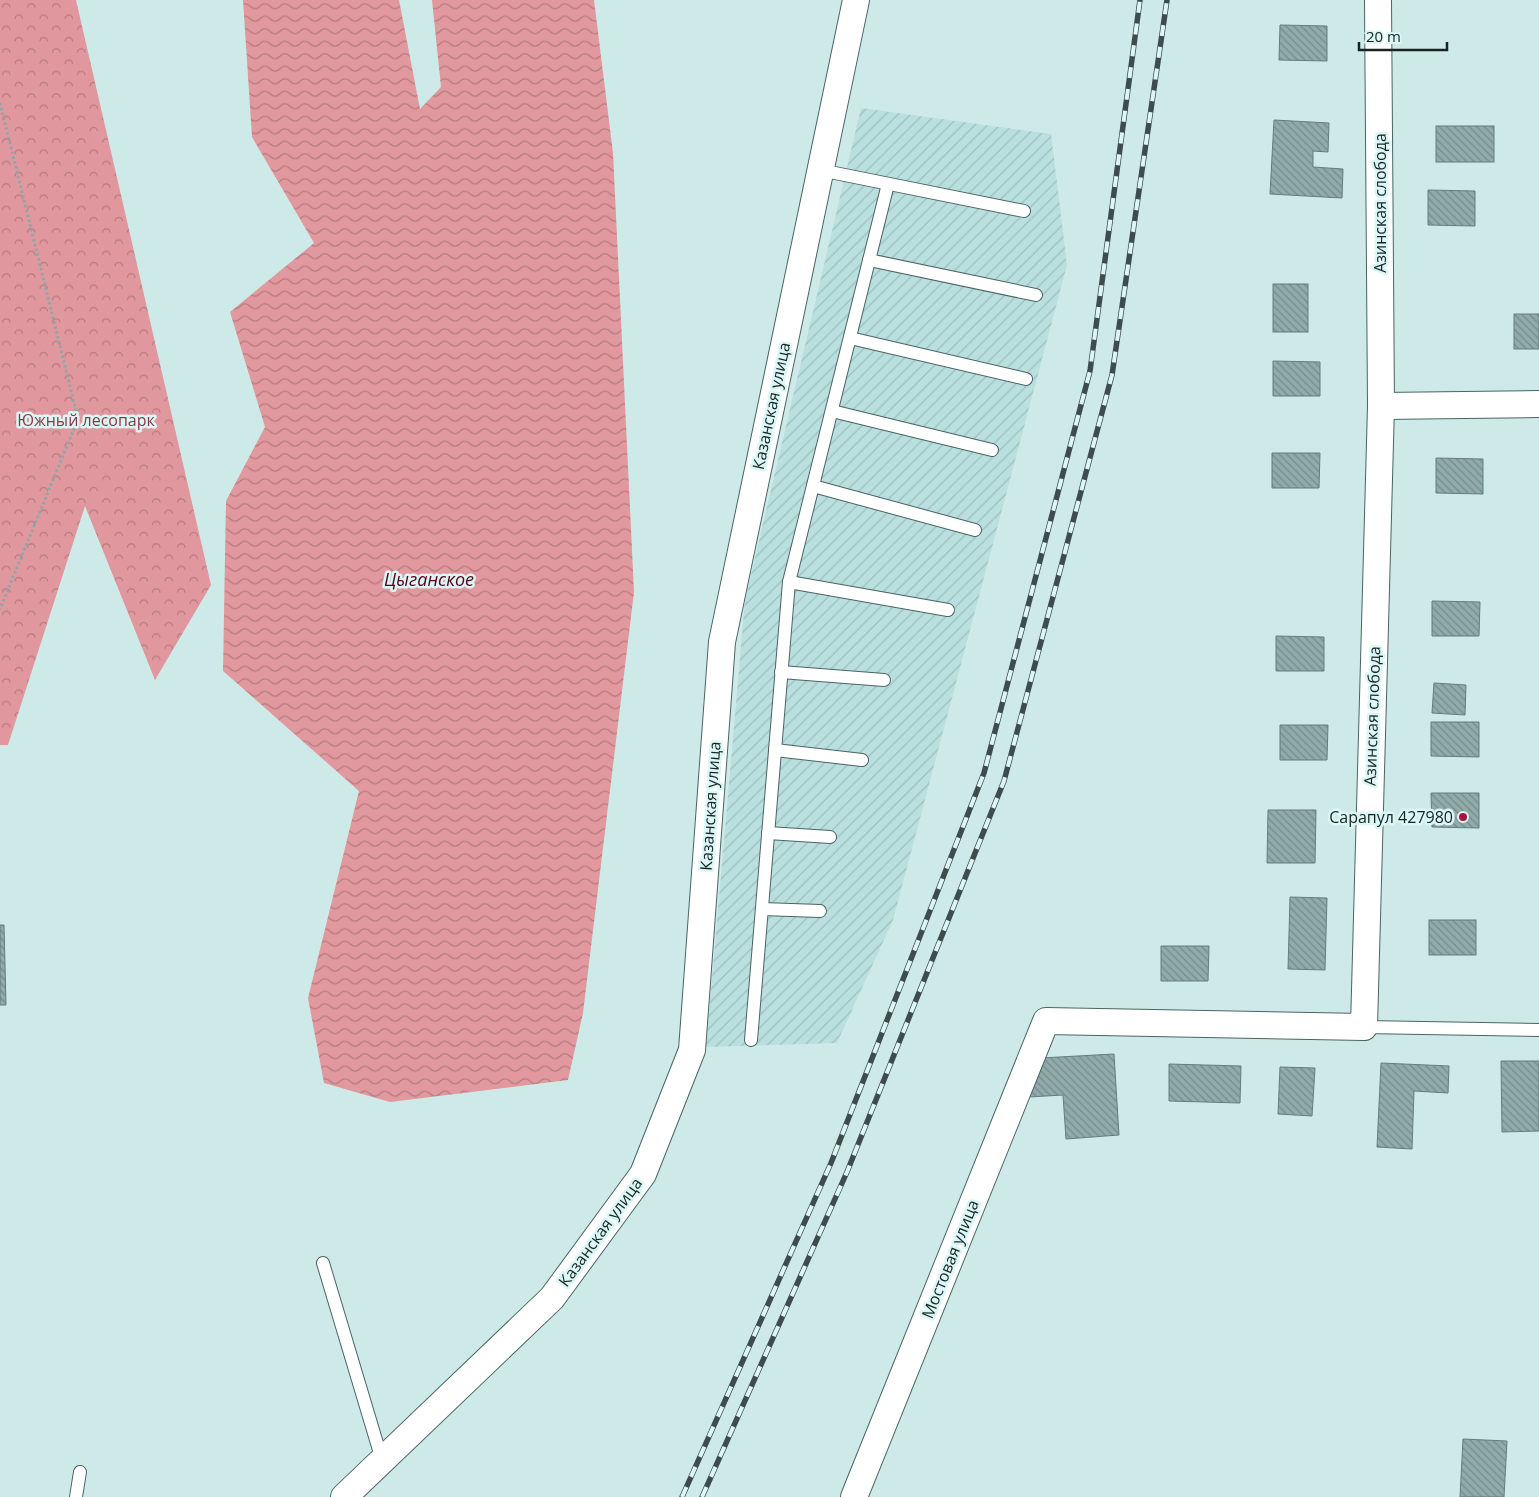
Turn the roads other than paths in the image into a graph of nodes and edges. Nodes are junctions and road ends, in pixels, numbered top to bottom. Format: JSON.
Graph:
{"nodes":[{"id":1,"x":856,"y":0,"type":"edge"},
{"id":2,"x":1378,"y":0,"type":"edge"},
{"id":3,"x":820,"y":170,"type":"junction"},
{"id":4,"x":888,"y":184,"type":"junction"},
{"id":5,"x":1024,"y":211,"type":"dead end"},
{"id":6,"x":869,"y":260,"type":"junction"},
{"id":7,"x":1036,"y":296,"type":"dead end"},
{"id":8,"x":850,"y":338,"type":"junction"},
{"id":9,"x":1026,"y":380,"type":"dead end"},
{"id":10,"x":1539,"y":404,"type":"edge"},
{"id":11,"x":1381,"y":406,"type":"junction"},
{"id":12,"x":832,"y":411,"type":"junction"},
{"id":13,"x":992,"y":450,"type":"dead end"},
{"id":14,"x":813,"y":486,"type":"junction"},
{"id":15,"x":975,"y":530,"type":"dead end"},
{"id":16,"x":789,"y":582,"type":"junction"},
{"id":17,"x":948,"y":610,"type":"dead end"},
{"id":18,"x":781,"y":672,"type":"junction"},
{"id":19,"x":884,"y":680,"type":"dead end"},
{"id":20,"x":775,"y":750,"type":"junction"},
{"id":21,"x":862,"y":760,"type":"dead end"},
{"id":22,"x":768,"y":833,"type":"junction"},
{"id":23,"x":830,"y":836,"type":"dead end"},
{"id":24,"x":762,"y":908,"type":"junction"},
{"id":25,"x":820,"y":912,"type":"dead end"},
{"id":26,"x":1364,"y":1027,"type":"junction"},
{"id":27,"x":1539,"y":1030,"type":"edge"},
{"id":28,"x":751,"y":1040,"type":"dead end"},
{"id":29,"x":323,"y":1263,"type":"dead end"},
{"id":30,"x":382,"y":1460,"type":"junction"},
{"id":31,"x":80,"y":1472,"type":"dead end"},
{"id":32,"x":76,"y":1497,"type":"edge"},
{"id":33,"x":344,"y":1497,"type":"edge"},
{"id":34,"x":854,"y":1497,"type":"edge"}],
"edges":[{"from":1,"to":3,"type":"street","name":"Казанская улица"},
{"from":2,"to":11,"type":"street","name":"Азинская слобода"},
{"from":3,"to":4,"type":"lane"},
{"from":3,"to":30,"type":"street","name":"Казанская улица"},
{"from":4,"to":5,"type":"lane"},
{"from":4,"to":6,"type":"lane"},
{"from":6,"to":7,"type":"lane"},
{"from":6,"to":8,"type":"lane"},
{"from":8,"to":9,"type":"lane"},
{"from":8,"to":12,"type":"lane"},
{"from":10,"to":11,"type":"street"},
{"from":11,"to":26,"type":"street","name":"Азинская слобода"},
{"from":12,"to":13,"type":"lane"},
{"from":12,"to":14,"type":"lane"},
{"from":14,"to":15,"type":"lane"},
{"from":14,"to":16,"type":"lane"},
{"from":16,"to":17,"type":"lane"},
{"from":16,"to":18,"type":"lane"},
{"from":18,"to":19,"type":"lane"},
{"from":18,"to":20,"type":"lane"},
{"from":20,"to":21,"type":"lane"},
{"from":20,"to":22,"type":"lane"},
{"from":22,"to":23,"type":"lane"},
{"from":22,"to":24,"type":"lane"},
{"from":24,"to":25,"type":"lane"},
{"from":24,"to":28,"type":"lane"},
{"from":26,"to":27,"type":"lane"},
{"from":26,"to":34,"type":"street","name":"Мостовая улица"},
{"from":29,"to":30,"type":"lane"},
{"from":30,"to":33,"type":"street","name":"Казанская улица"},
{"from":31,"to":32,"type":"lane"}]}
